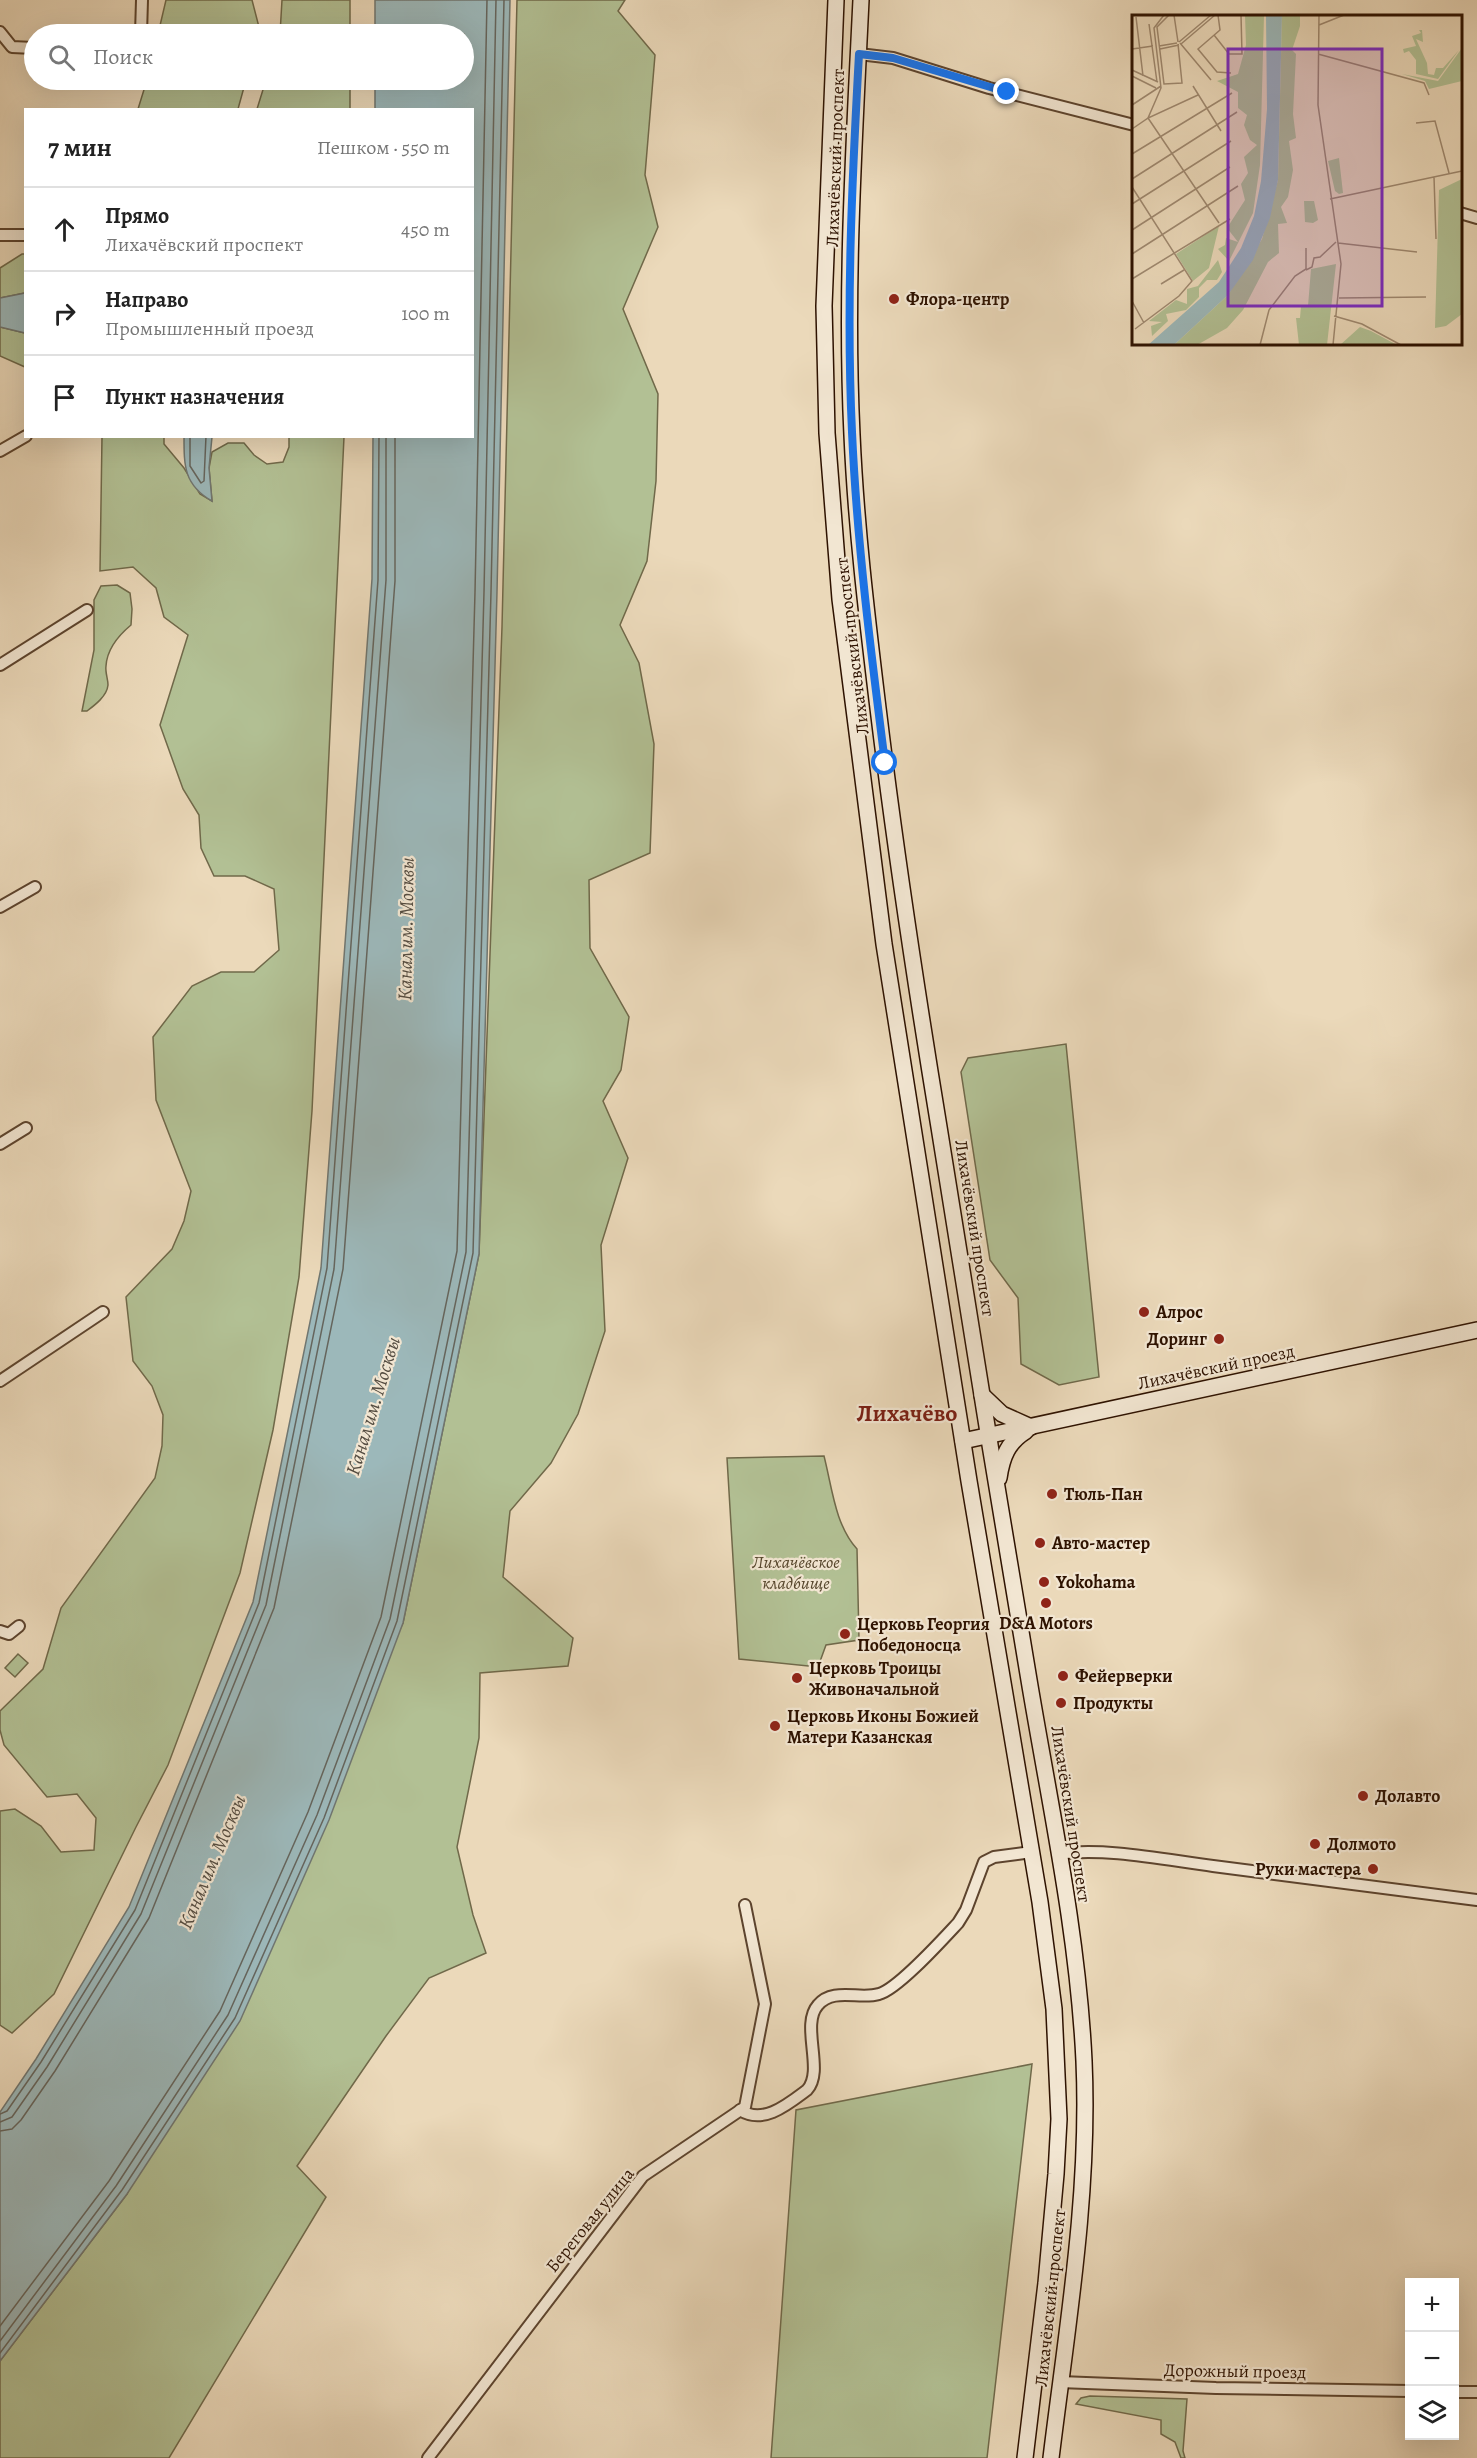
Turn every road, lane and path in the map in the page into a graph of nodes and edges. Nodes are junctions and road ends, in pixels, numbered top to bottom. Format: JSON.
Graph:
{"nodes":[{"id":1,"x":142,"y":0,"type":"edge"},
{"id":2,"x":836,"y":0,"type":"edge"},
{"id":3,"x":861,"y":0,"type":"edge"},
{"id":4,"x":141,"y":24,"type":"edge"},
{"id":5,"x":0,"y":32,"type":"edge"},
{"id":6,"x":24,"y":48,"type":"edge"},
{"id":7,"x":859,"y":54,"type":"junction"},
{"id":8,"x":1132,"y":124,"type":"edge"},
{"id":9,"x":1462,"y":213,"type":"edge"},
{"id":10,"x":1477,"y":218,"type":"edge"},
{"id":11,"x":0,"y":235,"type":"edge"},
{"id":12,"x":24,"y":235,"type":"edge"},
{"id":13,"x":24,"y":437,"type":"edge"},
{"id":14,"x":0,"y":450,"type":"edge"},
{"id":15,"x":87,"y":610,"type":"dead end"},
{"id":16,"x":0,"y":665,"type":"edge"},
{"id":17,"x":35,"y":887,"type":"dead end"},
{"id":18,"x":0,"y":907,"type":"edge"},
{"id":19,"x":26,"y":1128,"type":"dead end"},
{"id":20,"x":0,"y":1144,"type":"edge"},
{"id":21,"x":103,"y":1312,"type":"dead end"},
{"id":22,"x":1477,"y":1330,"type":"edge"},
{"id":23,"x":0,"y":1381,"type":"edge"},
{"id":24,"x":982,"y":1395,"type":"junction"},
{"id":25,"x":1031,"y":1427,"type":"junction"},
{"id":26,"x":988,"y":1436,"type":"junction"},
{"id":27,"x":963,"y":1441,"type":"junction"},
{"id":28,"x":997,"y":1488,"type":"junction"},
{"id":29,"x":20,"y":1626,"type":"dead end"},
{"id":30,"x":0,"y":1630,"type":"edge"},
{"id":31,"x":1032,"y":1852,"type":"junction"},
{"id":32,"x":1058,"y":1854,"type":"junction"},
{"id":33,"x":1477,"y":1900,"type":"edge"},
{"id":34,"x":745,"y":1905,"type":"dead end"},
{"id":35,"x":740,"y":2110,"type":"junction"},
{"id":36,"x":1060,"y":2382,"type":"junction"},
{"id":37,"x":1405,"y":2391,"type":"edge"},
{"id":38,"x":1459,"y":2392,"type":"edge"},
{"id":39,"x":1477,"y":2392,"type":"edge"},
{"id":40,"x":428,"y":2458,"type":"edge"},
{"id":41,"x":1025,"y":2458,"type":"edge"},
{"id":42,"x":1051,"y":2458,"type":"edge"}],
"edges":[{"from":1,"to":4,"type":"street"},
{"from":2,"to":27,"type":"main road","name":"Лихачёвский проспект"},
{"from":3,"to":7,"type":"main road","name":"Лихачёвский проспект"},
{"from":5,"to":6,"type":"street"},
{"from":7,"to":8,"type":"street"},
{"from":7,"to":24,"type":"main road","name":"Лихачёвский проспект"},
{"from":9,"to":10,"type":"street"},
{"from":11,"to":12,"type":"street"},
{"from":13,"to":14,"type":"street"},
{"from":15,"to":16,"type":"street"},
{"from":17,"to":18,"type":"street"},
{"from":19,"to":20,"type":"street"},
{"from":21,"to":23,"type":"street"},
{"from":22,"to":25,"type":"main road","name":"Лихачёвский проезд"},
{"from":24,"to":25,"type":"main road"},
{"from":24,"to":26,"type":"main road","name":"Лихачёвский проспект"},
{"from":25,"to":26,"type":"main road","name":"Лихачёвский проезд"},
{"from":25,"to":28,"type":"main road"},
{"from":26,"to":27,"type":"main road","name":"Лихачёвский проезд"},
{"from":26,"to":28,"type":"main road","name":"Лихачёвский проспект"},
{"from":27,"to":31,"type":"main road","name":"Лихачёвский проспект"},
{"from":28,"to":32,"type":"main road","name":"Лихачёвский проспект"},
{"from":29,"to":30,"type":"street"},
{"from":31,"to":35,"type":"street"},
{"from":31,"to":41,"type":"main road","name":"Лихачёвский проспект"},
{"from":32,"to":33,"type":"street"},
{"from":32,"to":36,"type":"main road","name":"Лихачёвский проспект"},
{"from":34,"to":35,"type":"street"},
{"from":35,"to":40,"type":"street","name":"Береговая улица"},
{"from":36,"to":37,"type":"street","name":"Дорожный проезд"},
{"from":36,"to":42,"type":"main road","name":"Лихачёвский проспект"},
{"from":38,"to":39,"type":"street"}]}
